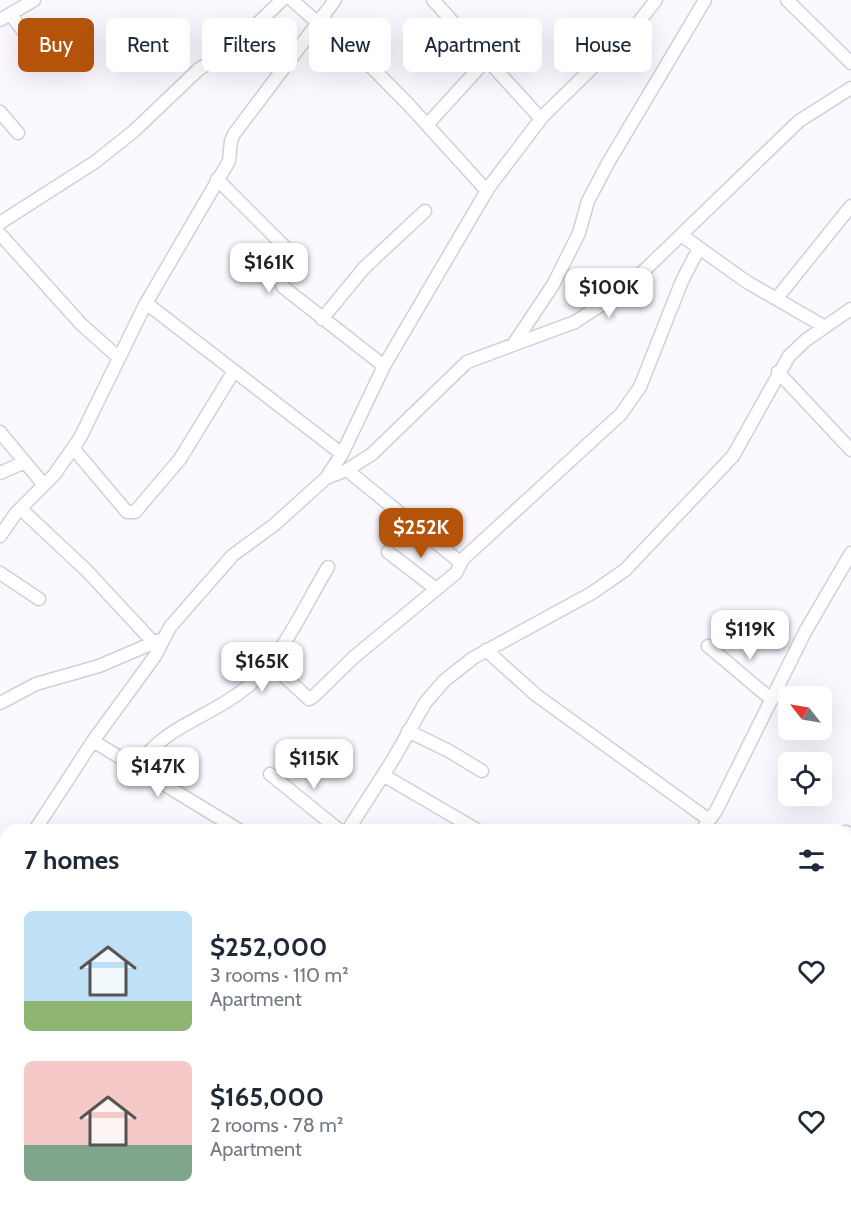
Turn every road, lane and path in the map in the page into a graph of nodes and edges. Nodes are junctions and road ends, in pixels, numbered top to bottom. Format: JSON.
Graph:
{"nodes":[{"id":1,"x":34,"y":0,"type":"edge"},
{"id":2,"x":282,"y":0,"type":"edge"},
{"id":3,"x":292,"y":0,"type":"edge"},
{"id":4,"x":335,"y":0,"type":"edge"},
{"id":5,"x":433,"y":0,"type":"edge"},
{"id":6,"x":656,"y":0,"type":"edge"},
{"id":7,"x":705,"y":0,"type":"edge"},
{"id":8,"x":787,"y":0,"type":"edge"},
{"id":9,"x":5,"y":17,"type":"edge"},
{"id":10,"x":317,"y":18,"type":"edge"},
{"id":11,"x":322,"y":18,"type":"edge"},
{"id":12,"x":449,"y":18,"type":"edge"},
{"id":13,"x":18,"y":31,"type":"edge"},
{"id":14,"x":309,"y":34,"type":"edge"},
{"id":15,"x":851,"y":63,"type":"edge"},
{"id":16,"x":373,"y":72,"type":"edge"},
{"id":17,"x":475,"y":72,"type":"edge"},
{"id":18,"x":499,"y":72,"type":"edge"},
{"id":19,"x":851,"y":88,"type":"edge"},
{"id":20,"x":0,"y":112,"type":"edge"},
{"id":21,"x":541,"y":119,"type":"junction"},
{"id":22,"x":427,"y":125,"type":"junction"},
{"id":23,"x":18,"y":133,"type":"dead end"},
{"id":24,"x":217,"y":179,"type":"junction"},
{"id":25,"x":488,"y":190,"type":"junction"},
{"id":26,"x":851,"y":206,"type":"edge"},
{"id":27,"x":425,"y":211,"type":"dead end"},
{"id":28,"x":0,"y":223,"type":"edge"},
{"id":29,"x":0,"y":234,"type":"edge"},
{"id":30,"x":681,"y":235,"type":"junction"},
{"id":31,"x":699,"y":248,"type":"junction"},
{"id":32,"x":777,"y":298,"type":"junction"},
{"id":33,"x":146,"y":303,"type":"junction"},
{"id":34,"x":851,"y":309,"type":"edge"},
{"id":35,"x":321,"y":319,"type":"junction"},
{"id":36,"x":825,"y":327,"type":"junction"},
{"id":37,"x":513,"y":345,"type":"junction"},
{"id":38,"x":119,"y":358,"type":"junction"},
{"id":39,"x":384,"y":366,"type":"junction"},
{"id":40,"x":234,"y":371,"type":"junction"},
{"id":41,"x":778,"y":372,"type":"junction"},
{"id":42,"x":0,"y":432,"type":"edge"},
{"id":43,"x":73,"y":448,"type":"junction"},
{"id":44,"x":851,"y":450,"type":"edge"},
{"id":45,"x":342,"y":454,"type":"junction"},
{"id":46,"x":25,"y":462,"type":"junction"},
{"id":47,"x":347,"y":470,"type":"junction"},
{"id":48,"x":0,"y":473,"type":"edge"},
{"id":49,"x":326,"y":478,"type":"junction"},
{"id":50,"x":44,"y":484,"type":"junction"},
{"id":51,"x":21,"y":509,"type":"junction"},
{"id":52,"x":0,"y":536,"type":"edge"},
{"id":53,"x":388,"y":552,"type":"dead end"},
{"id":54,"x":851,"y":553,"type":"edge"},
{"id":55,"x":461,"y":563,"type":"junction"},
{"id":56,"x":328,"y":567,"type":"dead end"},
{"id":57,"x":0,"y":573,"type":"edge"},
{"id":58,"x":436,"y":589,"type":"junction"},
{"id":59,"x":39,"y":599,"type":"dead end"},
{"id":60,"x":159,"y":641,"type":"junction"},
{"id":61,"x":708,"y":646,"type":"dead end"},
{"id":62,"x":486,"y":650,"type":"junction"},
{"id":63,"x":270,"y":663,"type":"junction"},
{"id":64,"x":772,"y":700,"type":"junction"},
{"id":65,"x":0,"y":702,"type":"edge"},
{"id":66,"x":408,"y":731,"type":"junction"},
{"id":67,"x":93,"y":741,"type":"junction"},
{"id":68,"x":136,"y":767,"type":"junction"},
{"id":69,"x":482,"y":771,"type":"dead end"},
{"id":70,"x":270,"y":774,"type":"dead end"},
{"id":71,"x":383,"y":775,"type":"junction"},
{"id":72,"x":39,"y":824,"type":"edge"},
{"id":73,"x":229,"y":824,"type":"edge"},
{"id":74,"x":332,"y":824,"type":"edge"},
{"id":75,"x":352,"y":824,"type":"edge"},
{"id":76,"x":467,"y":824,"type":"edge"},
{"id":77,"x":704,"y":824,"type":"edge"},
{"id":78,"x":706,"y":824,"type":"edge"}],
"edges":[{"from":1,"to":9,"type":"street"},
{"from":2,"to":28,"type":"street"},
{"from":3,"to":10,"type":"street"},
{"from":4,"to":11,"type":"street"},
{"from":5,"to":12,"type":"street"},
{"from":6,"to":21,"type":"street"},
{"from":7,"to":37,"type":"street"},
{"from":8,"to":15,"type":"street"},
{"from":9,"to":13,"type":"street"},
{"from":14,"to":24,"type":"street"},
{"from":16,"to":22,"type":"street"},
{"from":17,"to":22,"type":"street"},
{"from":18,"to":21,"type":"street"},
{"from":19,"to":30,"type":"street"},
{"from":20,"to":23,"type":"street"},
{"from":21,"to":25,"type":"street"},
{"from":22,"to":25,"type":"street"},
{"from":24,"to":33,"type":"street"},
{"from":24,"to":35,"type":"street"},
{"from":25,"to":39,"type":"street"},
{"from":26,"to":32,"type":"street"},
{"from":27,"to":35,"type":"street"},
{"from":29,"to":38,"type":"street"},
{"from":30,"to":31,"type":"street"},
{"from":30,"to":37,"type":"street"},
{"from":31,"to":32,"type":"street"},
{"from":31,"to":55,"type":"street"},
{"from":32,"to":36,"type":"street"},
{"from":33,"to":38,"type":"street"},
{"from":33,"to":40,"type":"street"},
{"from":34,"to":36,"type":"street"},
{"from":35,"to":39,"type":"street"},
{"from":36,"to":41,"type":"street"},
{"from":37,"to":47,"type":"street"},
{"from":38,"to":43,"type":"street"},
{"from":39,"to":45,"type":"street"},
{"from":40,"to":43,"type":"street"},
{"from":40,"to":45,"type":"street"},
{"from":41,"to":44,"type":"street"},
{"from":41,"to":62,"type":"street"},
{"from":42,"to":46,"type":"street"},
{"from":43,"to":50,"type":"street"},
{"from":45,"to":49,"type":"street"},
{"from":46,"to":48,"type":"street"},
{"from":46,"to":50,"type":"street"},
{"from":47,"to":49,"type":"street"},
{"from":47,"to":55,"type":"street"},
{"from":49,"to":60,"type":"street"},
{"from":50,"to":51,"type":"street"},
{"from":51,"to":52,"type":"street"},
{"from":51,"to":60,"type":"street"},
{"from":53,"to":58,"type":"street"},
{"from":54,"to":64,"type":"street"},
{"from":55,"to":58,"type":"street"},
{"from":56,"to":63,"type":"street"},
{"from":57,"to":59,"type":"street"},
{"from":58,"to":63,"type":"street"},
{"from":60,"to":65,"type":"street"},
{"from":60,"to":67,"type":"street"},
{"from":61,"to":64,"type":"street"},
{"from":62,"to":66,"type":"street"},
{"from":62,"to":77,"type":"street"},
{"from":63,"to":68,"type":"street"},
{"from":64,"to":78,"type":"street"},
{"from":66,"to":69,"type":"street"},
{"from":66,"to":71,"type":"street"},
{"from":67,"to":68,"type":"street"},
{"from":67,"to":72,"type":"street"},
{"from":68,"to":73,"type":"street"},
{"from":70,"to":74,"type":"street"},
{"from":71,"to":75,"type":"street"},
{"from":71,"to":76,"type":"street"}]}
